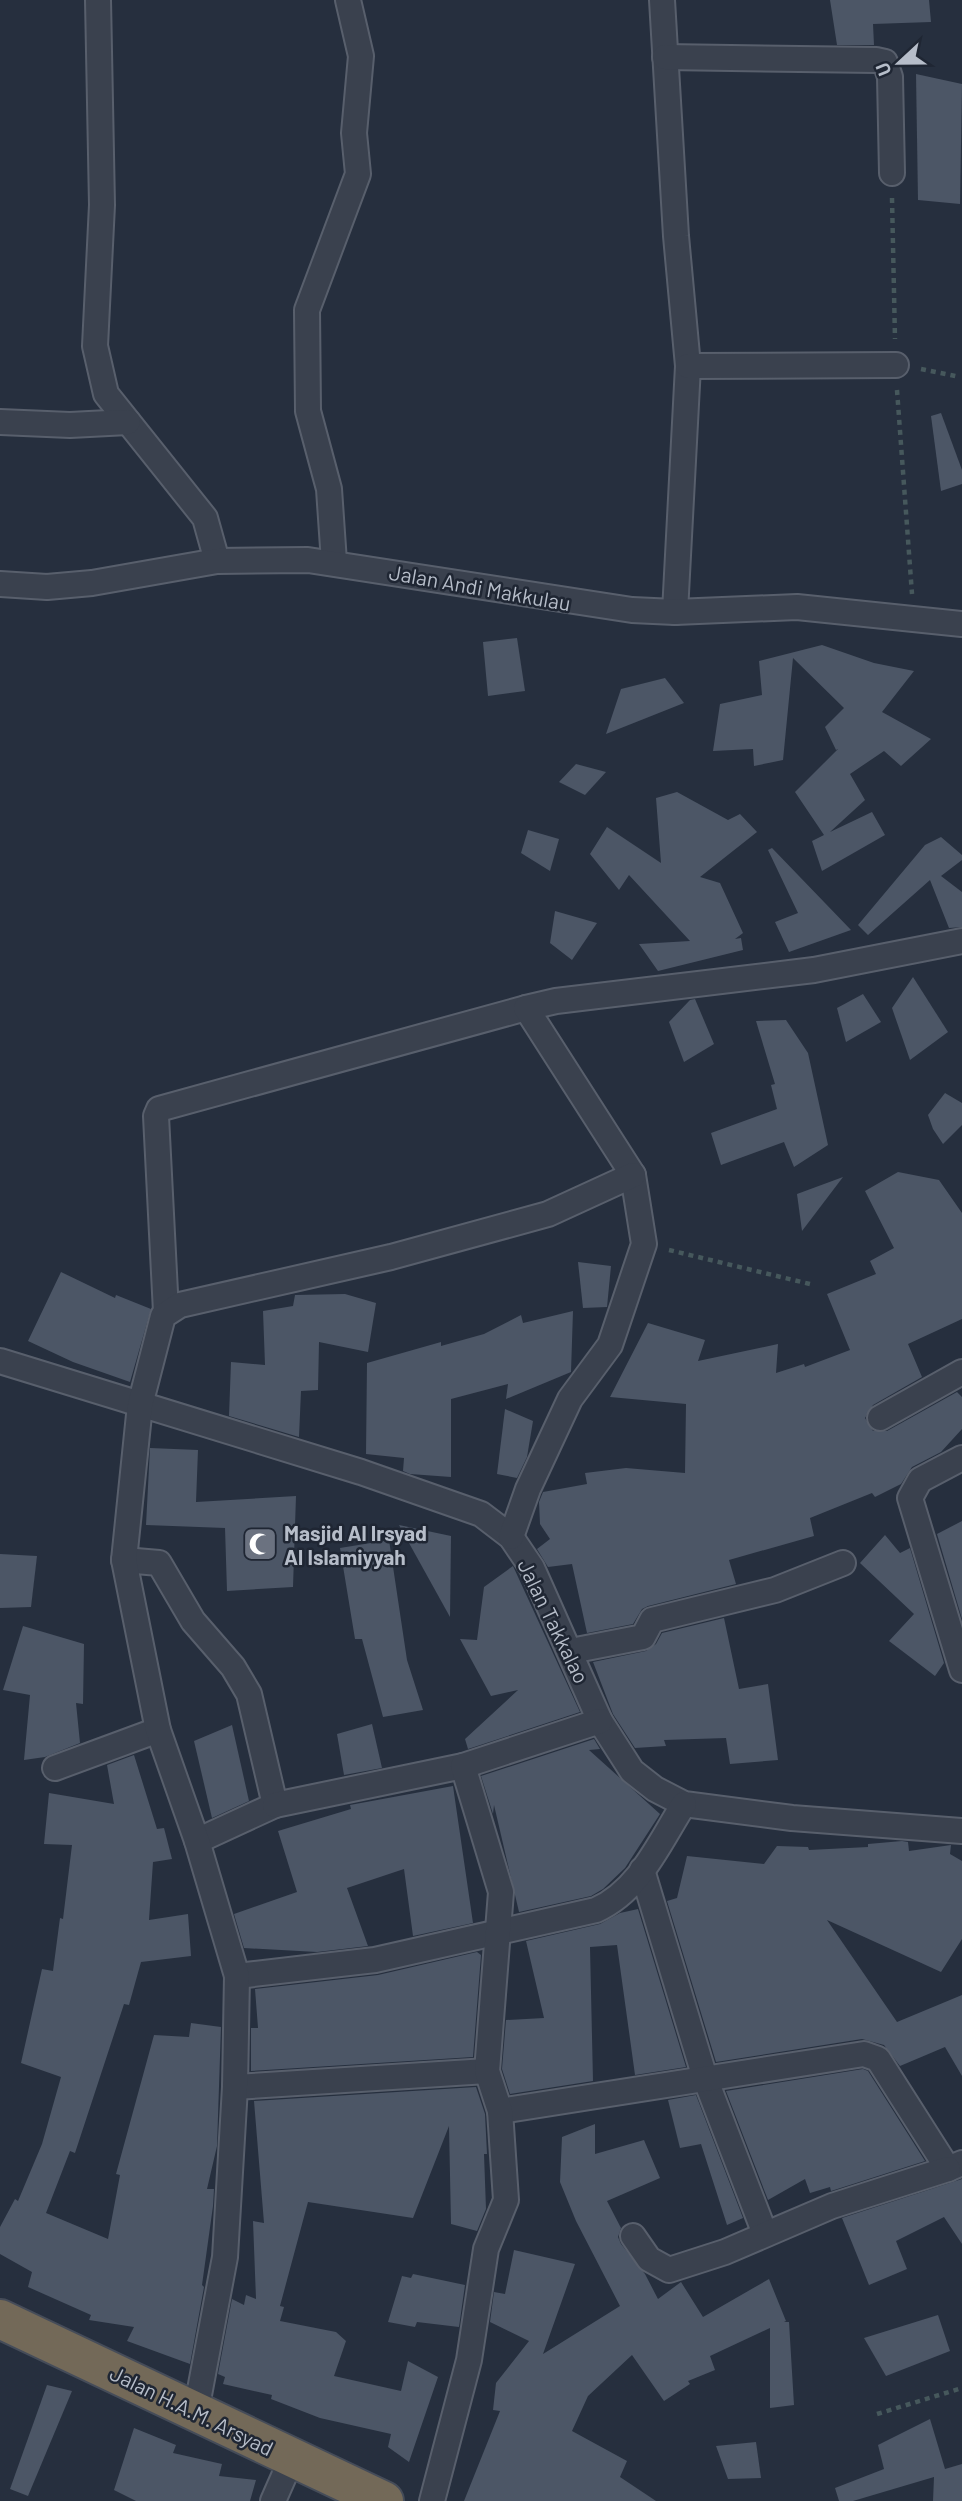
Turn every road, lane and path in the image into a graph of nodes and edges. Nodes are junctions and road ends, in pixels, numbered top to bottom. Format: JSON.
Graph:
{"nodes":[{"id":1,"x":98,"y":0,"type":"edge"},
{"id":2,"x":348,"y":0,"type":"edge"},
{"id":3,"x":662,"y":0,"type":"edge"},
{"id":4,"x":665,"y":57,"type":"junction"},
{"id":5,"x":892,"y":173,"type":"joint"},
{"id":6,"x":896,"y":365,"type":"junction"},
{"id":7,"x":688,"y":366,"type":"junction"},
{"id":8,"x":960,"y":377,"type":"dead end"},
{"id":9,"x":0,"y":422,"type":"edge"},
{"id":10,"x":128,"y":422,"type":"junction"},
{"id":11,"x":217,"y":561,"type":"junction"},
{"id":12,"x":334,"y":562,"type":"junction"},
{"id":13,"x":0,"y":584,"type":"edge"},
{"id":14,"x":676,"y":612,"type":"junction"},
{"id":15,"x":914,"y":620,"type":"junction"},
{"id":16,"x":962,"y":624,"type":"edge"},
{"id":17,"x":962,"y":941,"type":"edge"},
{"id":18,"x":526,"y":1008,"type":"junction"},
{"id":19,"x":633,"y":1175,"type":"junction"},
{"id":20,"x":644,"y":1244,"type":"junction"},
{"id":21,"x":814,"y":1285,"type":"dead end"},
{"id":22,"x":166,"y":1312,"type":"junction"},
{"id":23,"x":0,"y":1361,"type":"edge"},
{"id":24,"x":962,"y":1372,"type":"edge"},
{"id":25,"x":140,"y":1405,"type":"junction"},
{"id":26,"x":880,"y":1418,"type":"dead end"},
{"id":27,"x":962,"y":1458,"type":"edge"},
{"id":28,"x":511,"y":1537,"type":"junction"},
{"id":29,"x":124,"y":1560,"type":"junction"},
{"id":30,"x":844,"y":1563,"type":"dead end"},
{"id":31,"x":571,"y":1651,"type":"junction"},
{"id":32,"x":962,"y":1670,"type":"edge"},
{"id":33,"x":600,"y":1721,"type":"junction"},
{"id":34,"x":158,"y":1730,"type":"junction"},
{"id":35,"x":463,"y":1766,"type":"junction"},
{"id":36,"x":55,"y":1768,"type":"dead end"},
{"id":37,"x":684,"y":1804,"type":"junction"},
{"id":38,"x":275,"y":1805,"type":"junction"},
{"id":39,"x":962,"y":1831,"type":"edge"},
{"id":40,"x":197,"y":1841,"type":"junction"},
{"id":41,"x":642,"y":1870,"type":"junction"},
{"id":42,"x":500,"y":1931,"type":"junction"},
{"id":43,"x":237,"y":1976,"type":"junction"},
{"id":44,"x":487,"y":2071,"type":"junction"},
{"id":45,"x":705,"y":2078,"type":"junction"},
{"id":46,"x":235,"y":2087,"type":"junction"},
{"id":47,"x":500,"y":2111,"type":"junction"},
{"id":48,"x":955,"y":2166,"type":"edge"},
{"id":49,"x":765,"y":2234,"type":"junction"},
{"id":50,"x":633,"y":2236,"type":"dead end"},
{"id":51,"x":0,"y":2319,"type":"edge"},
{"id":52,"x":962,"y":2388,"type":"edge"},
{"id":53,"x":196,"y":2411,"type":"junction"},
{"id":54,"x":877,"y":2414,"type":"dead end"},
{"id":55,"x":292,"y":2458,"type":"junction"},
{"id":56,"x":273,"y":2501,"type":"edge"},
{"id":57,"x":384,"y":2501,"type":"edge"},
{"id":58,"x":432,"y":2501,"type":"edge"}],
"edges":[{"from":1,"to":10,"type":"street"},
{"from":2,"to":12,"type":"street"},
{"from":3,"to":4,"type":"street"},
{"from":4,"to":5,"type":"street"},
{"from":4,"to":7,"type":"street"},
{"from":5,"to":6,"type":"path"},
{"from":6,"to":7,"type":"street"},
{"from":6,"to":8,"type":"path"},
{"from":6,"to":15,"type":"path"},
{"from":7,"to":14,"type":"street"},
{"from":9,"to":10,"type":"street"},
{"from":10,"to":11,"type":"street"},
{"from":11,"to":12,"type":"street","name":"Jalan Andi Makkulau"},
{"from":11,"to":13,"type":"street","name":"Jalan Andi Makkulau"},
{"from":12,"to":14,"type":"street","name":"Jalan Andi Makkulau"},
{"from":14,"to":15,"type":"street","name":"Jalan Andi Makkulau"},
{"from":15,"to":16,"type":"street","name":"Jalan Andi Makkulau"},
{"from":17,"to":18,"type":"street"},
{"from":18,"to":19,"type":"street"},
{"from":18,"to":22,"type":"street"},
{"from":19,"to":20,"type":"street"},
{"from":19,"to":22,"type":"street"},
{"from":20,"to":21,"type":"path"},
{"from":20,"to":28,"type":"street"},
{"from":22,"to":25,"type":"street"},
{"from":23,"to":25,"type":"street","name":"Jalan Takkalao"},
{"from":24,"to":26,"type":"street"},
{"from":25,"to":28,"type":"street","name":"Jalan Takkalao"},
{"from":25,"to":29,"type":"street"},
{"from":27,"to":32,"type":"street"},
{"from":28,"to":31,"type":"street","name":"Jalan Takkalao"},
{"from":29,"to":34,"type":"street"},
{"from":29,"to":38,"type":"street"},
{"from":30,"to":31,"type":"street"},
{"from":31,"to":33,"type":"street","name":"Jalan Takkalao"},
{"from":33,"to":35,"type":"street"},
{"from":33,"to":37,"type":"street","name":"Jalan Takkalao"},
{"from":34,"to":36,"type":"street"},
{"from":34,"to":40,"type":"street"},
{"from":35,"to":38,"type":"street"},
{"from":35,"to":42,"type":"street"},
{"from":37,"to":39,"type":"street","name":"Jalan Takkalao"},
{"from":37,"to":41,"type":"street"},
{"from":38,"to":40,"type":"street"},
{"from":40,"to":43,"type":"street"},
{"from":41,"to":42,"type":"street"},
{"from":41,"to":45,"type":"street"},
{"from":42,"to":43,"type":"street"},
{"from":42,"to":44,"type":"street"},
{"from":43,"to":46,"type":"street"},
{"from":44,"to":46,"type":"street"},
{"from":44,"to":47,"type":"street"},
{"from":45,"to":47,"type":"street"},
{"from":45,"to":48,"type":"street"},
{"from":45,"to":49,"type":"street"},
{"from":46,"to":53,"type":"street"},
{"from":47,"to":58,"type":"street"},
{"from":48,"to":49,"type":"street"},
{"from":49,"to":50,"type":"street"},
{"from":51,"to":53,"type":"highway","name":"Jalan H.A.M. Arsyad"},
{"from":52,"to":54,"type":"path"},
{"from":53,"to":55,"type":"highway","name":"Jalan H.A.M. Arsyad"},
{"from":55,"to":56,"type":"street"},
{"from":55,"to":57,"type":"highway","name":"Jalan H.A.M. Arsyad"}]}
